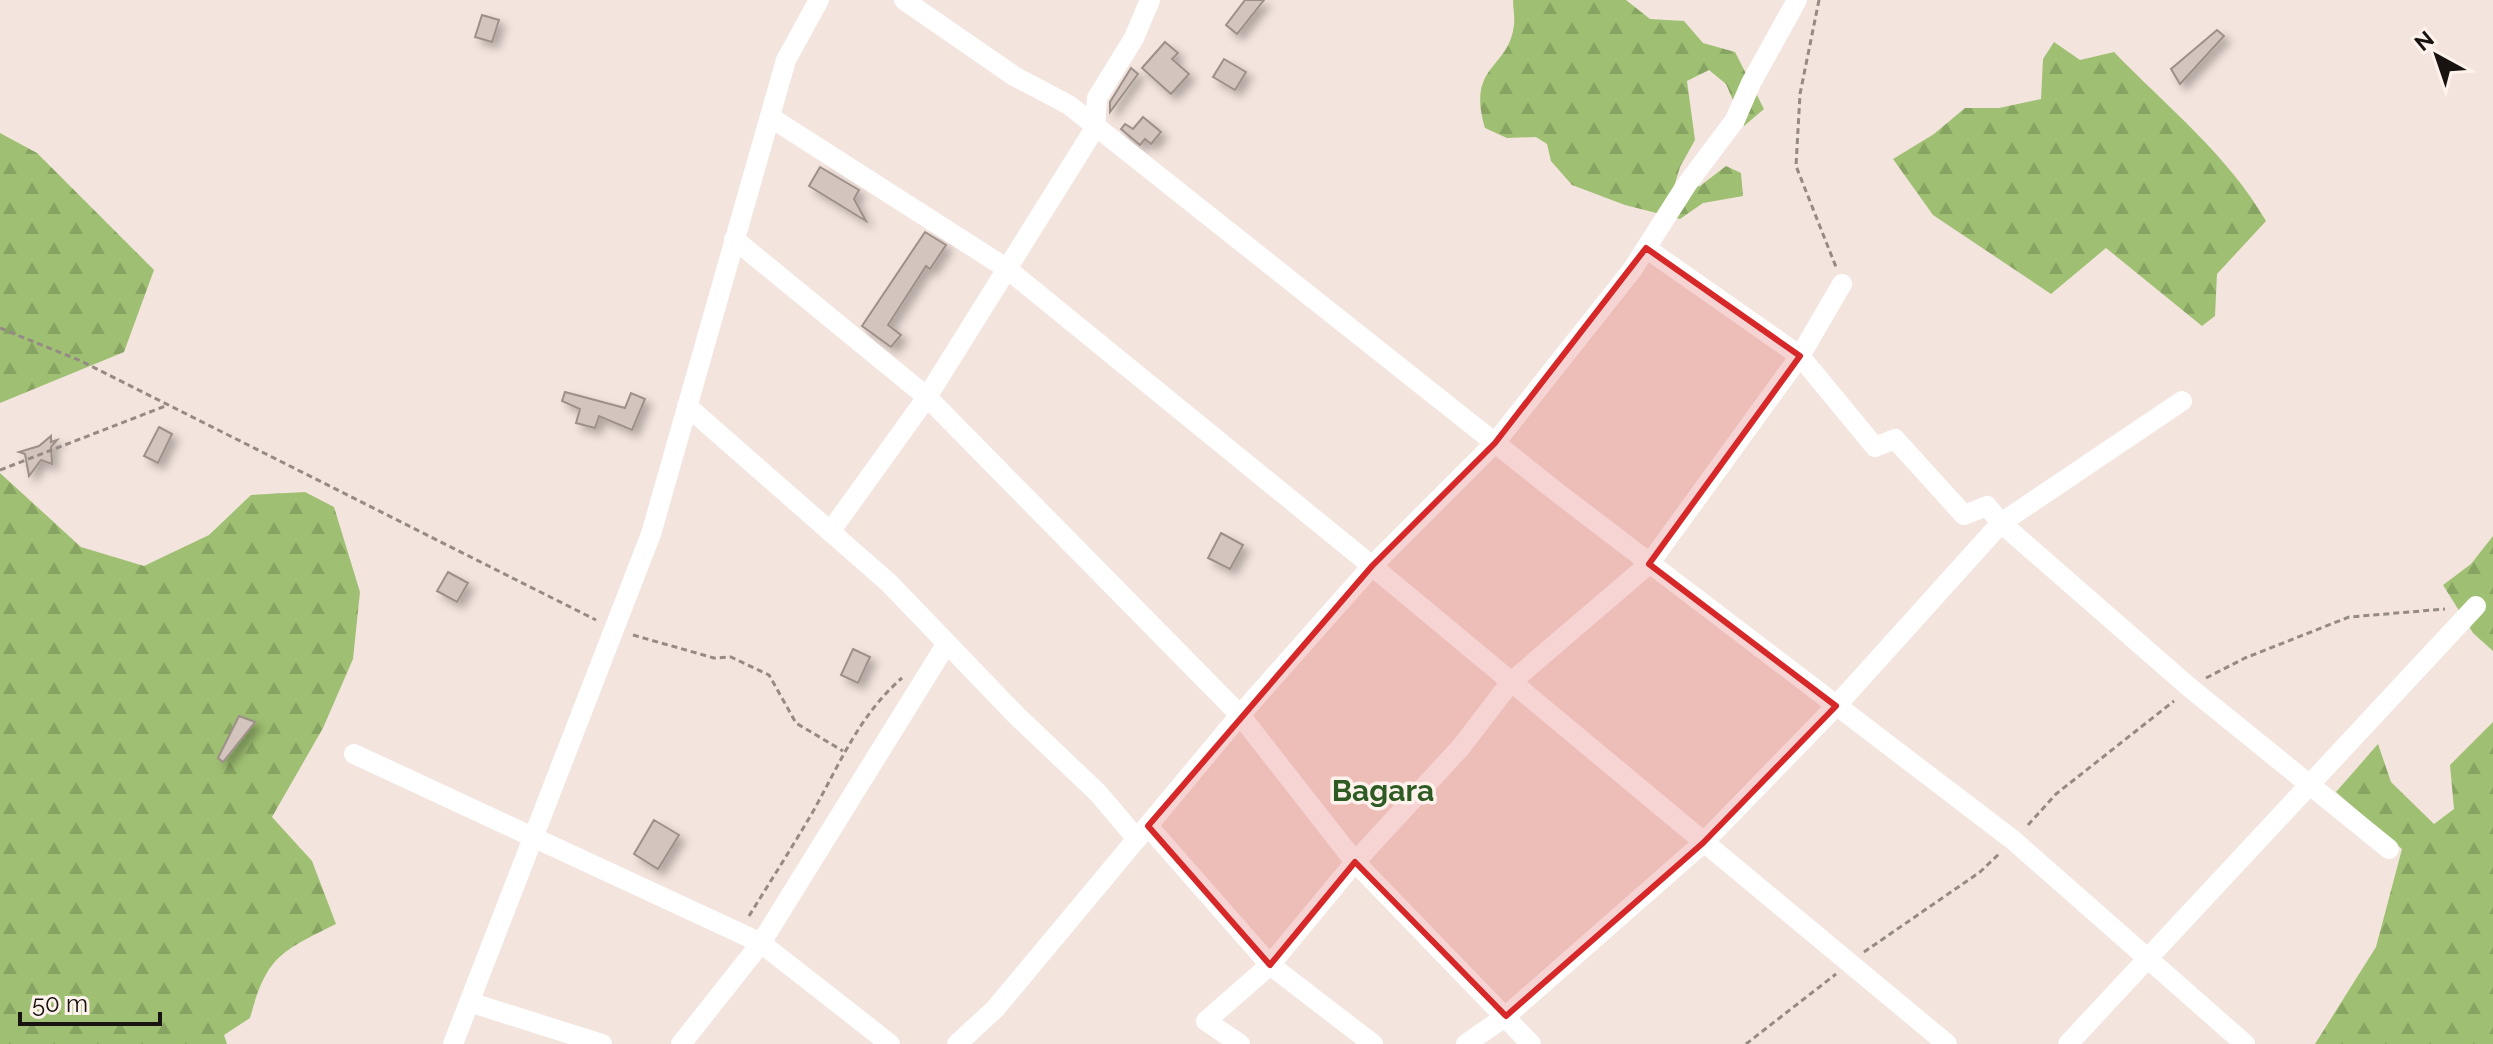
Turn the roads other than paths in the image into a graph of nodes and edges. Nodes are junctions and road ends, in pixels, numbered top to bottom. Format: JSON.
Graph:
{"nodes":[{"id":1,"x":819,"y":0,"type":"edge"},
{"id":2,"x":904,"y":0,"type":"edge"},
{"id":3,"x":1150,"y":0,"type":"edge"},
{"id":4,"x":1797,"y":0,"type":"edge"},
{"id":5,"x":770,"y":117,"type":"junction"},
{"id":6,"x":1095,"y":128,"type":"junction"},
{"id":7,"x":734,"y":239,"type":"junction"},
{"id":8,"x":1646,"y":248,"type":"junction"},
{"id":9,"x":1006,"y":268,"type":"junction"},
{"id":10,"x":1842,"y":284,"type":"road end"},
{"id":11,"x":1800,"y":356,"type":"junction"},
{"id":12,"x":927,"y":397,"type":"junction"},
{"id":13,"x":2182,"y":401,"type":"dead end"},
{"id":14,"x":687,"y":406,"type":"junction"},
{"id":15,"x":1495,"y":443,"type":"junction"},
{"id":16,"x":2001,"y":523,"type":"junction"},
{"id":17,"x":830,"y":532,"type":"junction"},
{"id":18,"x":1649,"y":564,"type":"junction"},
{"id":19,"x":1372,"y":566,"type":"junction"},
{"id":20,"x":2476,"y":606,"type":"road end"},
{"id":21,"x":947,"y":643,"type":"junction"},
{"id":22,"x":1510,"y":683,"type":"junction"},
{"id":23,"x":1836,"y":706,"type":"junction"},
{"id":24,"x":1240,"y":715,"type":"junction"},
{"id":25,"x":354,"y":754,"type":"dead end"},
{"id":26,"x":2310,"y":786,"type":"junction"},
{"id":27,"x":1142,"y":832,"type":"junction"},
{"id":28,"x":533,"y":838,"type":"junction"},
{"id":29,"x":1703,"y":843,"type":"junction"},
{"id":30,"x":2389,"y":849,"type":"dead end"},
{"id":31,"x":1355,"y":862,"type":"junction"},
{"id":32,"x":761,"y":943,"type":"junction"},
{"id":33,"x":2149,"y":960,"type":"junction"},
{"id":34,"x":1270,"y":965,"type":"junction"},
{"id":35,"x":469,"y":1002,"type":"junction"},
{"id":36,"x":1506,"y":1016,"type":"junction"},
{"id":37,"x":453,"y":1044,"type":"edge"},
{"id":38,"x":602,"y":1044,"type":"edge"},
{"id":39,"x":681,"y":1044,"type":"edge"},
{"id":40,"x":890,"y":1044,"type":"edge"},
{"id":41,"x":957,"y":1044,"type":"edge"},
{"id":42,"x":1240,"y":1044,"type":"edge"},
{"id":43,"x":1373,"y":1044,"type":"edge"},
{"id":44,"x":1466,"y":1044,"type":"edge"},
{"id":45,"x":1531,"y":1044,"type":"edge"},
{"id":46,"x":1947,"y":1044,"type":"edge"},
{"id":47,"x":2068,"y":1044,"type":"edge"},
{"id":48,"x":2245,"y":1044,"type":"edge"}],
"edges":[{"from":1,"to":5,"type":"street"},
{"from":2,"to":6,"type":"street"},
{"from":3,"to":6,"type":"street"},
{"from":4,"to":8,"type":"street"},
{"from":5,"to":7,"type":"street"},
{"from":5,"to":9,"type":"street"},
{"from":6,"to":9,"type":"street"},
{"from":6,"to":15,"type":"street"},
{"from":7,"to":12,"type":"street"},
{"from":7,"to":14,"type":"street"},
{"from":8,"to":11,"type":"street"},
{"from":8,"to":15,"type":"street"},
{"from":9,"to":12,"type":"street"},
{"from":9,"to":19,"type":"street"},
{"from":10,"to":11,"type":"street"},
{"from":11,"to":16,"type":"street"},
{"from":11,"to":18,"type":"street"},
{"from":12,"to":17,"type":"street"},
{"from":12,"to":24,"type":"street"},
{"from":13,"to":16,"type":"street"},
{"from":14,"to":17,"type":"street"},
{"from":14,"to":28,"type":"street"},
{"from":15,"to":18,"type":"street"},
{"from":15,"to":19,"type":"street"},
{"from":16,"to":23,"type":"street"},
{"from":16,"to":26,"type":"street"},
{"from":17,"to":21,"type":"street"},
{"from":18,"to":22,"type":"street"},
{"from":18,"to":23,"type":"street"},
{"from":19,"to":22,"type":"street"},
{"from":19,"to":24,"type":"street"},
{"from":20,"to":26,"type":"street"},
{"from":21,"to":27,"type":"street"},
{"from":21,"to":32,"type":"street"},
{"from":22,"to":29,"type":"street"},
{"from":22,"to":31,"type":"street"},
{"from":23,"to":29,"type":"street"},
{"from":23,"to":33,"type":"street"},
{"from":24,"to":27,"type":"street"},
{"from":24,"to":31,"type":"street"},
{"from":25,"to":28,"type":"street"},
{"from":26,"to":30,"type":"street"},
{"from":26,"to":33,"type":"street"},
{"from":27,"to":34,"type":"street"},
{"from":27,"to":41,"type":"street"},
{"from":28,"to":32,"type":"street"},
{"from":28,"to":35,"type":"street"},
{"from":29,"to":36,"type":"street"},
{"from":29,"to":46,"type":"street"},
{"from":31,"to":34,"type":"street"},
{"from":31,"to":36,"type":"street"},
{"from":32,"to":39,"type":"street"},
{"from":32,"to":40,"type":"street"},
{"from":33,"to":47,"type":"street"},
{"from":33,"to":48,"type":"street"},
{"from":34,"to":42,"type":"street"},
{"from":34,"to":43,"type":"street"},
{"from":35,"to":37,"type":"street"},
{"from":35,"to":38,"type":"street"},
{"from":36,"to":44,"type":"street"},
{"from":36,"to":45,"type":"street"}]}
